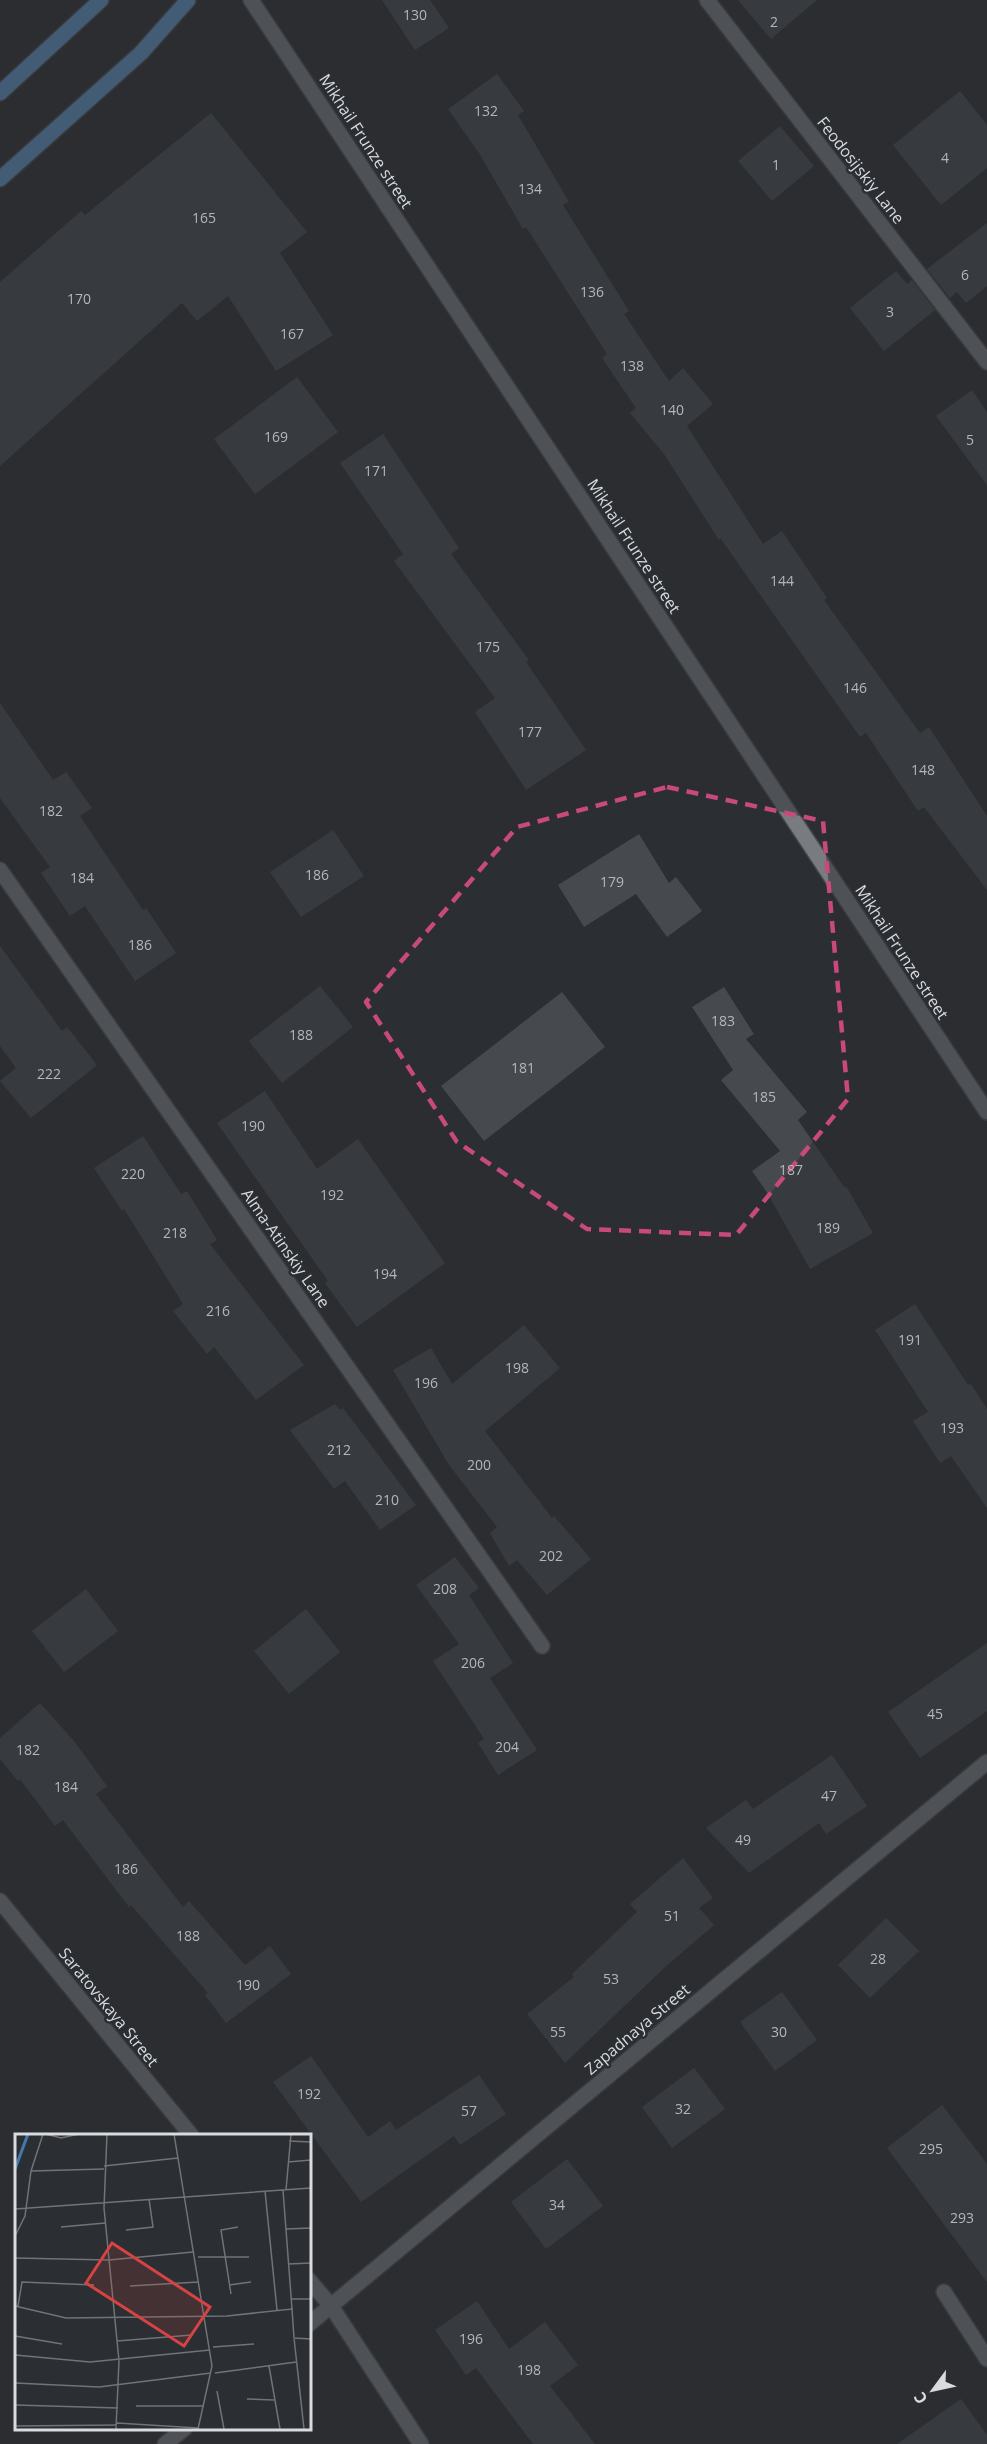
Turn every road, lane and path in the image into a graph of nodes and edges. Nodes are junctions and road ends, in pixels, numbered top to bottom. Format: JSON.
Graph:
{"nodes":[{"id":1,"x":101,"y":0,"type":"edge"},
{"id":2,"x":188,"y":0,"type":"edge"},
{"id":3,"x":251,"y":0,"type":"edge"},
{"id":4,"x":707,"y":0,"type":"edge"},
{"id":5,"x":0,"y":93,"type":"edge"},
{"id":6,"x":0,"y":179,"type":"edge"},
{"id":7,"x":987,"y":362,"type":"edge"},
{"id":8,"x":0,"y":870,"type":"edge"},
{"id":9,"x":987,"y":1112,"type":"edge"},
{"id":10,"x":542,"y":1646,"type":"dead end"},
{"id":11,"x":987,"y":1762,"type":"edge"},
{"id":12,"x":0,"y":1901,"type":"edge"},
{"id":13,"x":190,"y":2134,"type":"edge"},
{"id":14,"x":310,"y":2281,"type":"edge"},
{"id":15,"x":944,"y":2292,"type":"dead end"},
{"id":16,"x":331,"y":2306,"type":"junction"},
{"id":17,"x":310,"y":2324,"type":"edge"},
{"id":18,"x":987,"y":2359,"type":"edge"},
{"id":19,"x":183,"y":2429,"type":"edge"},
{"id":20,"x":165,"y":2444,"type":"edge"},
{"id":21,"x":422,"y":2444,"type":"edge"}],
"edges":[{"from":1,"to":5,"type":"main road"},
{"from":2,"to":6,"type":"main road"},
{"from":3,"to":9,"type":"street","name":"Mikhail Frunze street"},
{"from":4,"to":7,"type":"street","name":"Feodosijskiy Lane"},
{"from":8,"to":10,"type":"street","name":"Alma-Atinskiy Lane"},
{"from":11,"to":16,"type":"street","name":"Zapadnaya Street"},
{"from":12,"to":13,"type":"street","name":"Saratovskaya Street"},
{"from":14,"to":16,"type":"street"},
{"from":15,"to":18,"type":"street"},
{"from":16,"to":17,"type":"street","name":"Zapadnaya Street"},
{"from":16,"to":21,"type":"street"},
{"from":19,"to":20,"type":"street"}]}
